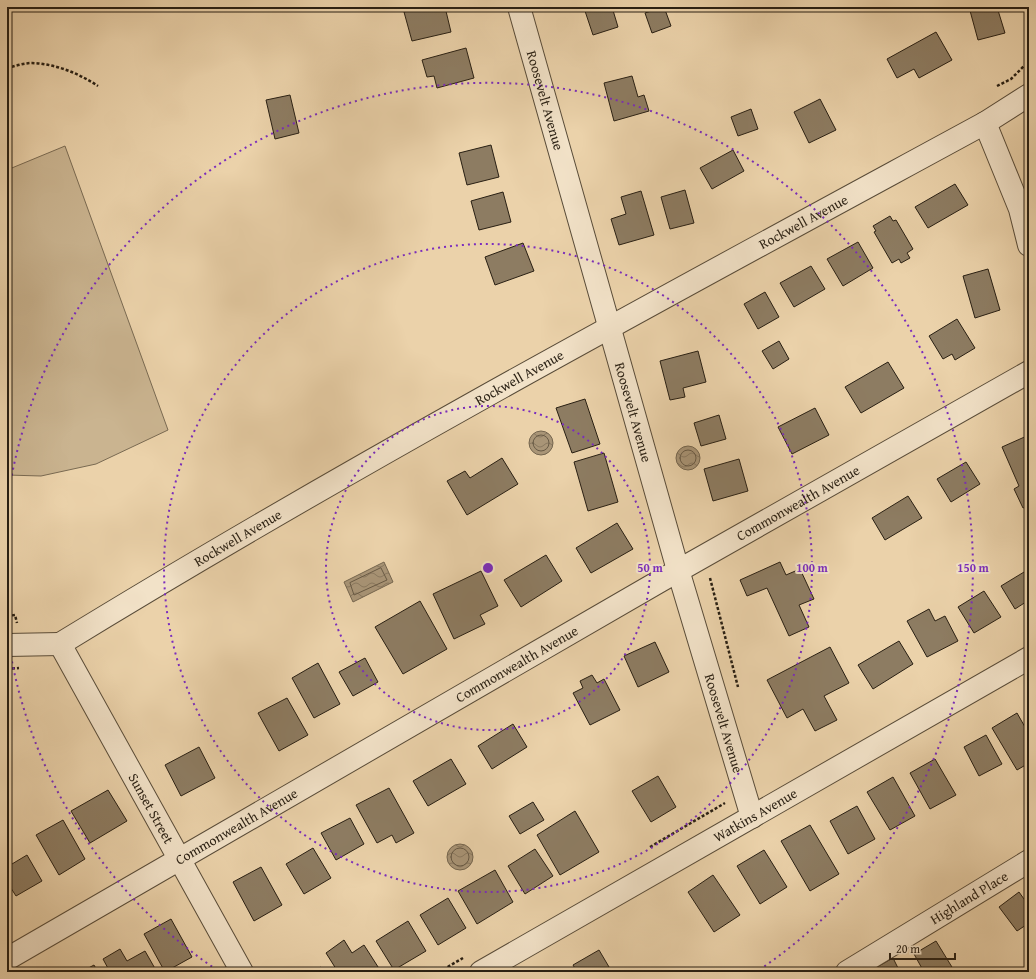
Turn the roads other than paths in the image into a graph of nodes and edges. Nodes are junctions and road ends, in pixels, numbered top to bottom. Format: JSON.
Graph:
{"nodes":[{"id":1,"x":519,"y":7,"type":"edge"},
{"id":2,"x":1029,"y":95,"type":"edge"},
{"id":3,"x":985,"y":123,"type":"junction"},
{"id":4,"x":1029,"y":245,"type":"edge"},
{"id":5,"x":609,"y":327,"type":"junction"},
{"id":6,"x":1029,"y":372,"type":"edge"},
{"id":7,"x":678,"y":570,"type":"junction"},
{"id":8,"x":12,"y":636,"type":"edge"},
{"id":9,"x":60,"y":644,"type":"junction"},
{"id":10,"x":1029,"y":658,"type":"edge"},
{"id":11,"x":752,"y":817,"type":"junction"},
{"id":12,"x":179,"y":859,"type":"junction"},
{"id":13,"x":1029,"y":861,"type":"edge"},
{"id":14,"x":7,"y":959,"type":"edge"},
{"id":15,"x":242,"y":972,"type":"edge"},
{"id":16,"x":482,"y":972,"type":"edge"},
{"id":17,"x":847,"y":972,"type":"edge"}],
"edges":[{"from":1,"to":5,"type":"street","name":"Roosevelt Avenue"},
{"from":2,"to":3,"type":"street","name":"Rockwell Avenue"},
{"from":3,"to":4,"type":"street"},
{"from":3,"to":5,"type":"street","name":"Rockwell Avenue"},
{"from":5,"to":7,"type":"street","name":"Roosevelt Avenue"},
{"from":5,"to":9,"type":"street","name":"Rockwell Avenue"},
{"from":6,"to":7,"type":"street","name":"Commonwealth Avenue"},
{"from":7,"to":11,"type":"street","name":"Roosevelt Avenue"},
{"from":7,"to":12,"type":"street","name":"Commonwealth Avenue"},
{"from":8,"to":9,"type":"street"},
{"from":9,"to":12,"type":"street","name":"Sunset Street"},
{"from":10,"to":11,"type":"street","name":"Watkins Avenue"},
{"from":11,"to":16,"type":"street","name":"Watkins Avenue"},
{"from":12,"to":14,"type":"street","name":"Commonwealth Avenue"},
{"from":12,"to":15,"type":"street","name":"Sunset Street"},
{"from":13,"to":17,"type":"street","name":"Highland Place"}]}
